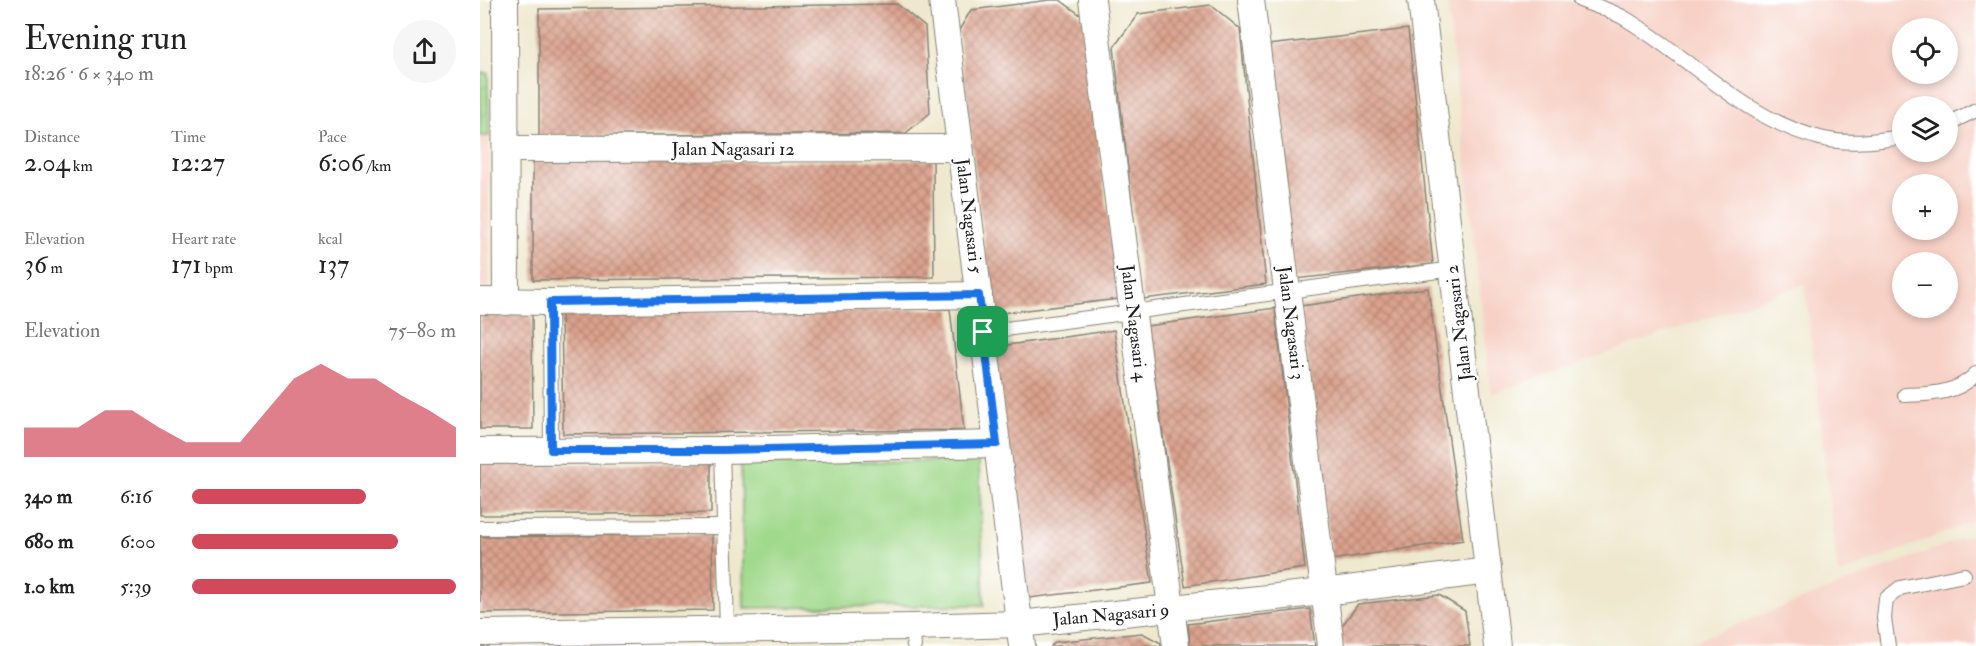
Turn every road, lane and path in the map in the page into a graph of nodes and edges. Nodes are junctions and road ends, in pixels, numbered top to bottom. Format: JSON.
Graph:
{"nodes":[{"id":1,"x":505,"y":0,"type":"edge"},
{"id":2,"x":942,"y":0,"type":"edge"},
{"id":3,"x":1092,"y":0,"type":"edge"},
{"id":4,"x":1251,"y":0,"type":"edge"},
{"id":5,"x":1421,"y":0,"type":"edge"},
{"id":6,"x":1580,"y":0,"type":"edge"},
{"id":7,"x":1976,"y":110,"type":"edge"},
{"id":8,"x":1958,"y":119,"type":"edge"},
{"id":9,"x":1892,"y":138,"type":"edge"},
{"id":10,"x":960,"y":148,"type":"junction"},
{"id":11,"x":506,"y":149,"type":"junction"},
{"id":12,"x":1453,"y":269,"type":"junction"},
{"id":13,"x":1287,"y":291,"type":"junction"},
{"id":14,"x":979,"y":295,"type":"junction"},
{"id":15,"x":480,"y":301,"type":"edge"},
{"id":16,"x":506,"y":302,"type":"junction"},
{"id":17,"x":550,"y":302,"type":"junction"},
{"id":18,"x":1132,"y":311,"type":"junction"},
{"id":19,"x":983,"y":332,"type":"junction"},
{"id":20,"x":1976,"y":374,"type":"edge"},
{"id":21,"x":1905,"y":395,"type":"dead end"},
{"id":22,"x":997,"y":444,"type":"junction"},
{"id":23,"x":551,"y":450,"type":"junction"},
{"id":24,"x":722,"y":450,"type":"junction"},
{"id":25,"x":480,"y":451,"type":"edge"},
{"id":26,"x":724,"y":527,"type":"junction"},
{"id":27,"x":480,"y":528,"type":"edge"},
{"id":28,"x":1488,"y":571,"type":"junction"},
{"id":29,"x":1964,"y":575,"type":"dead end"},
{"id":30,"x":1324,"y":592,"type":"junction"},
{"id":31,"x":1171,"y":609,"type":"junction"},
{"id":32,"x":711,"y":635,"type":"edge"},
{"id":33,"x":1021,"y":635,"type":"edge"},
{"id":34,"x":489,"y":637,"type":"edge"},
{"id":35,"x":806,"y":637,"type":"edge"},
{"id":36,"x":913,"y":637,"type":"edge"},
{"id":37,"x":593,"y":639,"type":"edge"},
{"id":38,"x":1176,"y":646,"type":"edge"},
{"id":39,"x":1331,"y":646,"type":"edge"},
{"id":40,"x":1497,"y":646,"type":"edge"},
{"id":41,"x":1888,"y":646,"type":"edge"}],
"edges":[{"from":1,"to":11,"type":"street"},
{"from":2,"to":10,"type":"street","name":"Jalan Nagasari 5"},
{"from":3,"to":18,"type":"street","name":"Jalan Nagasari 4"},
{"from":4,"to":13,"type":"street","name":"Jalan Nagasari 3"},
{"from":5,"to":12,"type":"street","name":"Jalan Nagasari 2"},
{"from":6,"to":9,"type":"lane"},
{"from":7,"to":8,"type":"lane"},
{"from":10,"to":11,"type":"street","name":"Jalan Nagasari 12"},
{"from":10,"to":14,"type":"street","name":"Jalan Nagasari 5"},
{"from":11,"to":16,"type":"street"},
{"from":12,"to":13,"type":"lane"},
{"from":12,"to":28,"type":"street","name":"Jalan Nagasari 2"},
{"from":13,"to":18,"type":"lane"},
{"from":13,"to":30,"type":"street","name":"Jalan Nagasari 3"},
{"from":14,"to":17,"type":"street"},
{"from":14,"to":19,"type":"street","name":"Jalan Nagasari 5"},
{"from":15,"to":16,"type":"street"},
{"from":16,"to":17,"type":"street"},
{"from":17,"to":23,"type":"lane"},
{"from":18,"to":19,"type":"lane"},
{"from":18,"to":31,"type":"street","name":"Jalan Nagasari 4"},
{"from":19,"to":22,"type":"street","name":"Jalan Nagasari 5"},
{"from":20,"to":21,"type":"lane"},
{"from":22,"to":24,"type":"street"},
{"from":22,"to":33,"type":"street","name":"Jalan Nagasari 5"},
{"from":23,"to":24,"type":"street"},
{"from":23,"to":25,"type":"street"},
{"from":24,"to":26,"type":"lane"},
{"from":26,"to":27,"type":"lane"},
{"from":26,"to":32,"type":"lane"},
{"from":28,"to":30,"type":"street","name":"Jalan Nagasari 9"},
{"from":28,"to":40,"type":"street","name":"Jalan Nagasari 2"},
{"from":29,"to":41,"type":"lane"},
{"from":30,"to":31,"type":"street","name":"Jalan Nagasari 9"},
{"from":30,"to":39,"type":"street","name":"Jalan Nagasari 3"},
{"from":31,"to":33,"type":"street","name":"Jalan Nagasari 9"},
{"from":31,"to":38,"type":"street","name":"Jalan Nagasari 4"},
{"from":32,"to":35,"type":"street","name":"Jalan Nagasari 9"},
{"from":32,"to":37,"type":"street","name":"Jalan Nagasari 9"},
{"from":33,"to":36,"type":"street","name":"Jalan Nagasari 9"},
{"from":34,"to":37,"type":"street","name":"Jalan Nagasari 9"},
{"from":35,"to":36,"type":"street","name":"Jalan Nagasari 9"}]}
